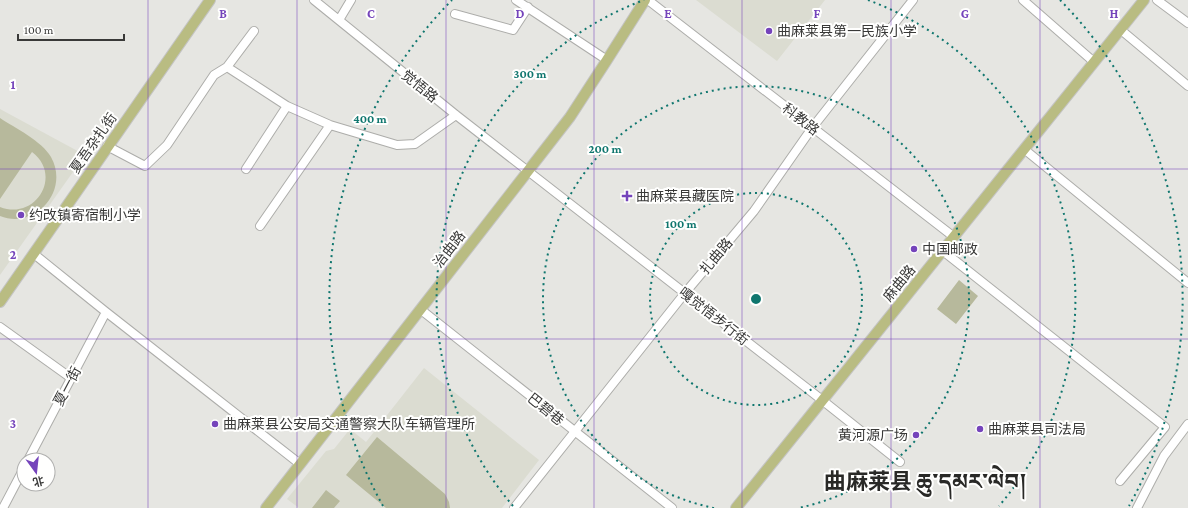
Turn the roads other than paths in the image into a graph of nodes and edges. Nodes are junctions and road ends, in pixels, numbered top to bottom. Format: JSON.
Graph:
{"nodes":[{"id":1,"x":210,"y":0,"type":"edge"},
{"id":2,"x":314,"y":0,"type":"edge"},
{"id":3,"x":351,"y":0,"type":"edge"},
{"id":4,"x":516,"y":0,"type":"edge"},
{"id":5,"x":645,"y":0,"type":"edge"},
{"id":6,"x":648,"y":0,"type":"edge"},
{"id":7,"x":913,"y":0,"type":"edge"},
{"id":8,"x":1023,"y":0,"type":"edge"},
{"id":9,"x":1144,"y":0,"type":"edge"},
{"id":10,"x":1157,"y":0,"type":"edge"},
{"id":11,"x":528,"y":7,"type":"junction"},
{"id":12,"x":455,"y":14,"type":"dead end"},
{"id":13,"x":339,"y":20,"type":"junction"},
{"id":14,"x":1188,"y":23,"type":"edge"},
{"id":15,"x":1121,"y":30,"type":"junction"},
{"id":16,"x":254,"y":31,"type":"dead end"},
{"id":17,"x":607,"y":60,"type":"junction"},
{"id":18,"x":1094,"y":62,"type":"junction"},
{"id":19,"x":227,"y":67,"type":"junction"},
{"id":20,"x":1188,"y":86,"type":"edge"},
{"id":21,"x":287,"y":106,"type":"junction"},
{"id":22,"x":456,"y":115,"type":"junction"},
{"id":23,"x":330,"y":125,"type":"junction"},
{"id":24,"x":812,"y":128,"type":"junction"},
{"id":25,"x":107,"y":146,"type":"junction"},
{"id":26,"x":1024,"y":149,"type":"junction"},
{"id":27,"x":246,"y":169,"type":"dead end"},
{"id":28,"x":528,"y":170,"type":"junction"},
{"id":29,"x":260,"y":226,"type":"dead end"},
{"id":30,"x":954,"y":237,"type":"junction"},
{"id":31,"x":943,"y":251,"type":"junction"},
{"id":32,"x":34,"y":254,"type":"junction"},
{"id":33,"x":1188,"y":284,"type":"edge"},
{"id":34,"x":685,"y":293,"type":"junction"},
{"id":35,"x":0,"y":302,"type":"edge"},
{"id":36,"x":420,"y":309,"type":"junction"},
{"id":37,"x":106,"y":312,"type":"junction"},
{"id":38,"x":0,"y":327,"type":"edge"},
{"id":39,"x":72,"y":378,"type":"junction"},
{"id":40,"x":822,"y":400,"type":"junction"},
{"id":41,"x":1188,"y":424,"type":"edge"},
{"id":42,"x":574,"y":432,"type":"junction"},
{"id":43,"x":32,"y":452,"type":"edge"},
{"id":44,"x":900,"y":462,"type":"dead end"},
{"id":45,"x":300,"y":464,"type":"junction"},
{"id":46,"x":1120,"y":481,"type":"dead end"},
{"id":47,"x":16,"y":483,"type":"edge"},
{"id":48,"x":3,"y":508,"type":"edge"},
{"id":49,"x":266,"y":508,"type":"edge"},
{"id":50,"x":514,"y":508,"type":"edge"},
{"id":51,"x":672,"y":508,"type":"edge"},
{"id":52,"x":736,"y":508,"type":"edge"},
{"id":53,"x":1137,"y":508,"type":"edge"}],
"edges":[{"from":1,"to":25,"type":"main road","name":"夏吾杂扎街"},
{"from":2,"to":13,"type":"street","name":"觉悟路"},
{"from":3,"to":13,"type":"street"},
{"from":4,"to":11,"type":"street"},
{"from":5,"to":17,"type":"main road","name":"治曲路"},
{"from":6,"to":24,"type":"street","name":"科教路"},
{"from":7,"to":24,"type":"street","name":"扎曲路"},
{"from":8,"to":18,"type":"street"},
{"from":9,"to":15,"type":"main road","name":"麻曲路"},
{"from":10,"to":14,"type":"street"},
{"from":11,"to":12,"type":"street"},
{"from":11,"to":17,"type":"street"},
{"from":13,"to":22,"type":"street","name":"觉悟路"},
{"from":15,"to":18,"type":"main road","name":"麻曲路"},
{"from":15,"to":20,"type":"street"},
{"from":16,"to":19,"type":"street"},
{"from":17,"to":28,"type":"main road","name":"治曲路"},
{"from":18,"to":26,"type":"main road","name":"麻曲路"},
{"from":19,"to":21,"type":"street"},
{"from":19,"to":25,"type":"street"},
{"from":21,"to":23,"type":"street"},
{"from":21,"to":27,"type":"street"},
{"from":22,"to":23,"type":"street"},
{"from":22,"to":28,"type":"street","name":"觉悟路"},
{"from":23,"to":29,"type":"street"},
{"from":24,"to":30,"type":"street","name":"科教路"},
{"from":24,"to":34,"type":"street","name":"扎曲路"},
{"from":25,"to":32,"type":"main road","name":"夏吾杂扎街"},
{"from":26,"to":30,"type":"main road","name":"麻曲路"},
{"from":26,"to":33,"type":"street"},
{"from":28,"to":34,"type":"street","name":"嘎觉悟步行街"},
{"from":28,"to":36,"type":"main road","name":"治曲路"},
{"from":30,"to":31,"type":"main road","name":"麻曲路"},
{"from":31,"to":40,"type":"main road","name":"麻曲路"},
{"from":31,"to":46,"type":"street"},
{"from":32,"to":35,"type":"main road","name":"夏吾杂扎街"},
{"from":32,"to":37,"type":"street"},
{"from":34,"to":40,"type":"street","name":"嘎觉悟步行街"},
{"from":34,"to":42,"type":"street","name":"扎曲路"},
{"from":36,"to":42,"type":"street","name":"巴碧巷"},
{"from":36,"to":45,"type":"main road","name":"治曲路"},
{"from":37,"to":39,"type":"street","name":"夏一街"},
{"from":37,"to":45,"type":"street"},
{"from":38,"to":39,"type":"street"},
{"from":39,"to":43,"type":"street","name":"夏一街"},
{"from":40,"to":44,"type":"street","name":"嘎觉悟步行街"},
{"from":40,"to":52,"type":"main road","name":"麻曲路"},
{"from":41,"to":53,"type":"street"},
{"from":42,"to":50,"type":"street","name":"扎曲路"},
{"from":42,"to":51,"type":"street","name":"巴碧巷"},
{"from":45,"to":49,"type":"main road","name":"治曲路"},
{"from":47,"to":48,"type":"street"}]}
